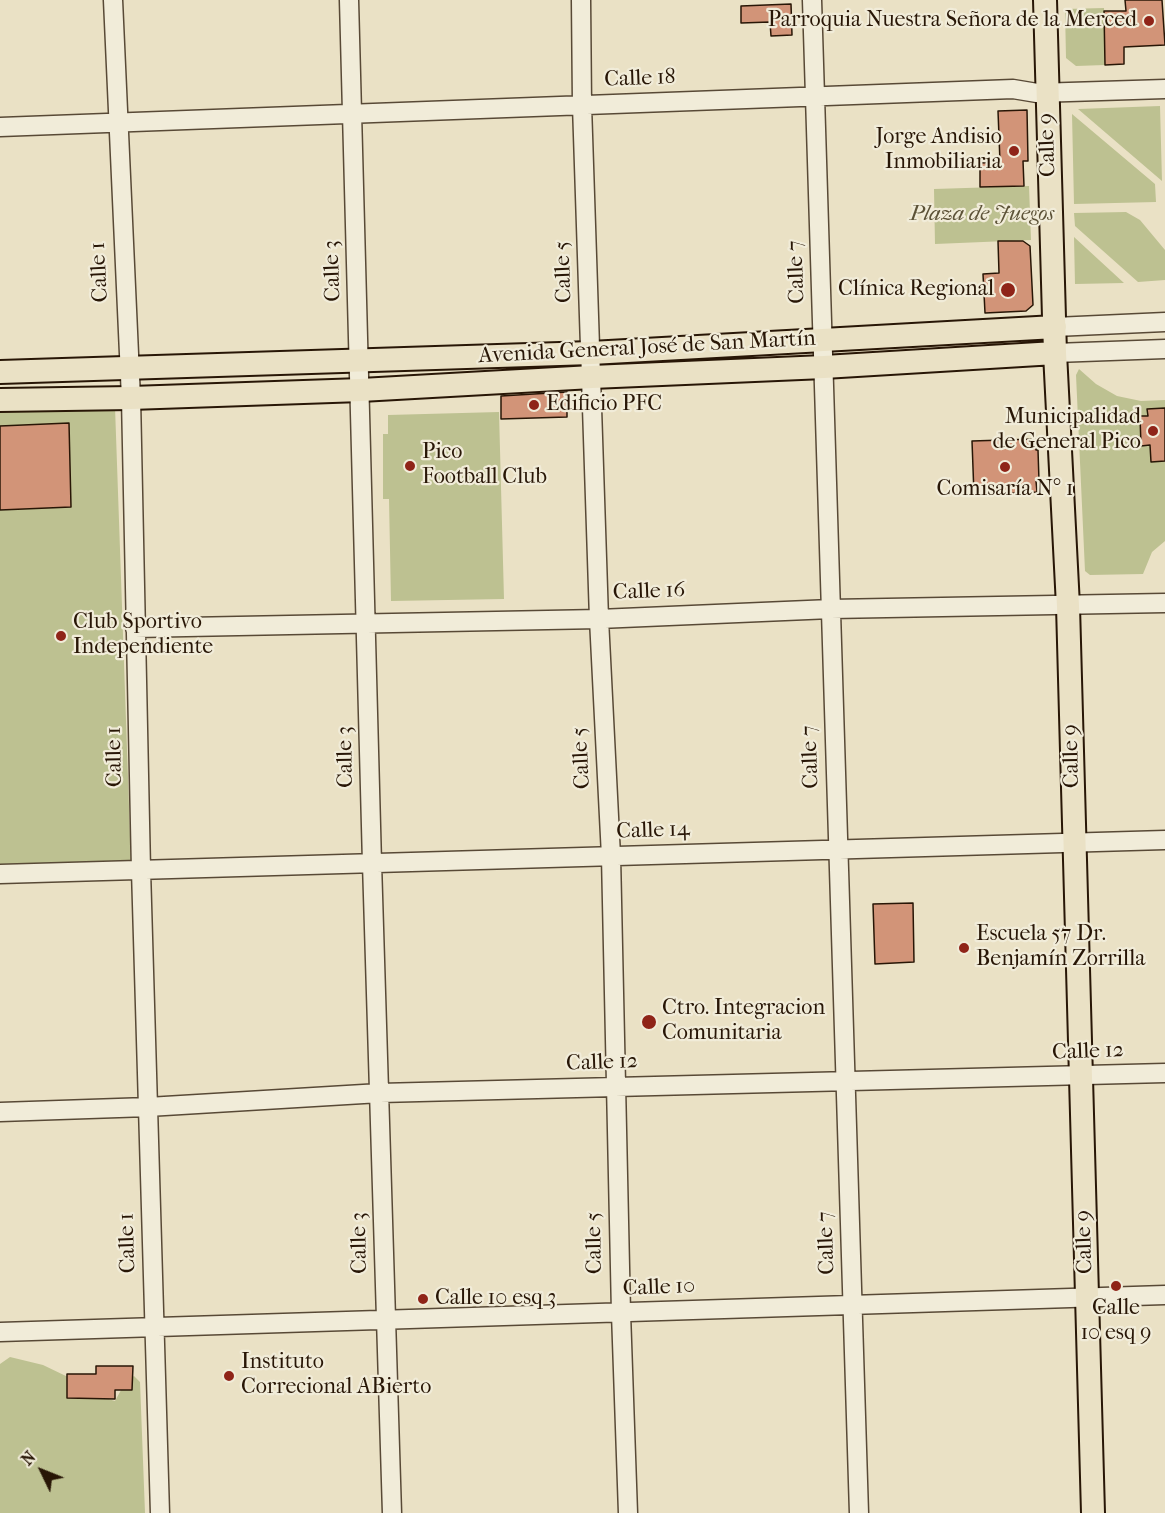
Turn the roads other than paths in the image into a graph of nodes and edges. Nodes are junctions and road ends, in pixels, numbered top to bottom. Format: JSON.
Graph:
{"nodes":[{"id":1,"x":113,"y":0,"type":"edge"},
{"id":2,"x":349,"y":0,"type":"edge"},
{"id":3,"x":581,"y":0,"type":"edge"},
{"id":4,"x":812,"y":0,"type":"edge"},
{"id":5,"x":1045,"y":0,"type":"edge"},
{"id":6,"x":1165,"y":89,"type":"edge"},
{"id":7,"x":1047,"y":93,"type":"junction"},
{"id":8,"x":815,"y":97,"type":"junction"},
{"id":9,"x":582,"y":105,"type":"junction"},
{"id":10,"x":353,"y":114,"type":"junction"},
{"id":11,"x":117,"y":122,"type":"junction"},
{"id":12,"x":0,"y":127,"type":"edge"},
{"id":13,"x":1165,"y":322,"type":"edge"},
{"id":14,"x":1055,"y":327,"type":"junction"},
{"id":15,"x":823,"y":339,"type":"junction"},
{"id":16,"x":1165,"y":349,"type":"edge"},
{"id":17,"x":591,"y":353,"type":"junction"},
{"id":18,"x":1055,"y":353,"type":"junction"},
{"id":19,"x":360,"y":361,"type":"junction"},
{"id":20,"x":824,"y":367,"type":"junction"},
{"id":21,"x":129,"y":369,"type":"junction"},
{"id":22,"x":0,"y":372,"type":"edge"},
{"id":23,"x":592,"y":377,"type":"junction"},
{"id":24,"x":361,"y":390,"type":"junction"},
{"id":25,"x":131,"y":398,"type":"junction"},
{"id":26,"x":0,"y":400,"type":"edge"},
{"id":27,"x":1165,"y":603,"type":"edge"},
{"id":28,"x":1068,"y":606,"type":"junction"},
{"id":29,"x":831,"y":609,"type":"junction"},
{"id":30,"x":599,"y":619,"type":"junction"},
{"id":31,"x":366,"y":623,"type":"junction"},
{"id":32,"x":135,"y":627,"type":"junction"},
{"id":33,"x":1165,"y":840,"type":"edge"},
{"id":34,"x":1074,"y":843,"type":"junction"},
{"id":35,"x":838,"y":850,"type":"junction"},
{"id":36,"x":611,"y":856,"type":"junction"},
{"id":37,"x":372,"y":863,"type":"junction"},
{"id":38,"x":141,"y":870,"type":"junction"},
{"id":39,"x":0,"y":874,"type":"edge"},
{"id":40,"x":1165,"y":1073,"type":"edge"},
{"id":41,"x":1080,"y":1076,"type":"junction"},
{"id":42,"x":846,"y":1080,"type":"junction"},
{"id":43,"x":615,"y":1087,"type":"junction"},
{"id":44,"x":380,"y":1094,"type":"junction"},
{"id":45,"x":148,"y":1107,"type":"junction"},
{"id":46,"x":0,"y":1112,"type":"edge"},
{"id":47,"x":1165,"y":1295,"type":"edge"},
{"id":48,"x":1087,"y":1298,"type":"junction"},
{"id":49,"x":852,"y":1305,"type":"junction"},
{"id":50,"x":621,"y":1313,"type":"junction"},
{"id":51,"x":386,"y":1321,"type":"junction"},
{"id":52,"x":155,"y":1328,"type":"junction"},
{"id":53,"x":0,"y":1332,"type":"edge"},
{"id":54,"x":160,"y":1513,"type":"edge"},
{"id":55,"x":392,"y":1513,"type":"edge"},
{"id":56,"x":628,"y":1513,"type":"edge"},
{"id":57,"x":859,"y":1513,"type":"edge"},
{"id":58,"x":1093,"y":1513,"type":"edge"}],
"edges":[{"from":1,"to":11,"type":"street","name":"Calle 1"},
{"from":2,"to":10,"type":"street","name":"Calle 3"},
{"from":3,"to":9,"type":"street","name":"Calle 5"},
{"from":4,"to":8,"type":"street","name":"Calle 7"},
{"from":5,"to":7,"type":"main road","name":"Calle 9"},
{"from":6,"to":7,"type":"street","name":"Calle 18"},
{"from":7,"to":8,"type":"street","name":"Calle 18"},
{"from":7,"to":14,"type":"main road","name":"Calle 9"},
{"from":8,"to":9,"type":"street","name":"Calle 18"},
{"from":8,"to":15,"type":"street","name":"Calle 7"},
{"from":9,"to":10,"type":"street","name":"Calle 18"},
{"from":9,"to":17,"type":"street","name":"Calle 5"},
{"from":10,"to":11,"type":"street","name":"Calle 18"},
{"from":10,"to":19,"type":"street","name":"Calle 3"},
{"from":11,"to":12,"type":"street","name":"Calle 18"},
{"from":11,"to":21,"type":"street","name":"Calle 1"},
{"from":13,"to":14,"type":"street","name":"Avenida General José de San Martín"},
{"from":14,"to":15,"type":"main road","name":"Avenida General José de San Martín"},
{"from":14,"to":18,"type":"main road","name":"Calle 9"},
{"from":15,"to":17,"type":"main road","name":"Avenida General José de San Martín"},
{"from":15,"to":20,"type":"street","name":"Calle 7"},
{"from":16,"to":18,"type":"street","name":"Avenida General José de San Martín"},
{"from":17,"to":19,"type":"main road","name":"Avenida General José de San Martín"},
{"from":17,"to":23,"type":"street","name":"Calle 5"},
{"from":18,"to":20,"type":"main road","name":"Avenida General José de San Martín"},
{"from":18,"to":28,"type":"main road","name":"Calle 9"},
{"from":19,"to":21,"type":"main road","name":"Avenida General José de San Martín"},
{"from":19,"to":24,"type":"street","name":"Calle 3"},
{"from":20,"to":23,"type":"main road","name":"Avenida General José de San Martín"},
{"from":20,"to":29,"type":"street","name":"Calle 7"},
{"from":21,"to":22,"type":"main road","name":"Avenida General José de San Martín"},
{"from":21,"to":25,"type":"street","name":"Calle 1"},
{"from":23,"to":24,"type":"main road","name":"Avenida General José de San Martín"},
{"from":23,"to":30,"type":"street","name":"Calle 5"},
{"from":24,"to":25,"type":"main road","name":"Avenida General José de San Martín"},
{"from":24,"to":31,"type":"street","name":"Calle 3"},
{"from":25,"to":26,"type":"main road","name":"Avenida General José de San Martín"},
{"from":25,"to":32,"type":"street","name":"Calle 1"},
{"from":27,"to":28,"type":"street","name":"Calle 16"},
{"from":28,"to":29,"type":"street","name":"Calle 16"},
{"from":28,"to":34,"type":"main road","name":"Calle 9"},
{"from":29,"to":30,"type":"street","name":"Calle 16"},
{"from":29,"to":35,"type":"street","name":"Calle 7"},
{"from":30,"to":31,"type":"street","name":"Calle 16"},
{"from":30,"to":36,"type":"street","name":"Calle 5"},
{"from":31,"to":32,"type":"street","name":"Calle 16"},
{"from":31,"to":37,"type":"street","name":"Calle 3"},
{"from":32,"to":38,"type":"street","name":"Calle 1"},
{"from":33,"to":34,"type":"street","name":"Calle 14"},
{"from":34,"to":35,"type":"street","name":"Calle 14"},
{"from":34,"to":41,"type":"main road","name":"Calle 9"},
{"from":35,"to":36,"type":"street","name":"Calle 14"},
{"from":35,"to":42,"type":"street","name":"Calle 7"},
{"from":36,"to":37,"type":"street","name":"Calle 14"},
{"from":36,"to":43,"type":"street","name":"Calle 5"},
{"from":37,"to":38,"type":"street","name":"Calle 14"},
{"from":37,"to":44,"type":"street","name":"Calle 3"},
{"from":38,"to":39,"type":"street","name":"Calle 14"},
{"from":38,"to":45,"type":"street","name":"Calle 1"},
{"from":40,"to":41,"type":"street","name":"Calle 12"},
{"from":41,"to":42,"type":"street","name":"Calle 12"},
{"from":41,"to":48,"type":"main road","name":"Calle 9"},
{"from":42,"to":43,"type":"street","name":"Calle 12"},
{"from":42,"to":49,"type":"street","name":"Calle 7"},
{"from":43,"to":44,"type":"street","name":"Calle 12"},
{"from":43,"to":50,"type":"street","name":"Calle 5"},
{"from":44,"to":45,"type":"street","name":"Calle 12"},
{"from":44,"to":51,"type":"street","name":"Calle 3"},
{"from":45,"to":46,"type":"street","name":"Calle 12"},
{"from":45,"to":52,"type":"street","name":"Calle 1"},
{"from":47,"to":48,"type":"street","name":"Calle 10"},
{"from":48,"to":49,"type":"street","name":"Calle 10"},
{"from":48,"to":58,"type":"main road","name":"Calle 9"},
{"from":49,"to":50,"type":"street","name":"Calle 10"},
{"from":49,"to":57,"type":"street","name":"Calle 7"},
{"from":50,"to":51,"type":"street","name":"Calle 10"},
{"from":50,"to":56,"type":"street","name":"Calle 5"},
{"from":51,"to":52,"type":"street","name":"Calle 10"},
{"from":51,"to":55,"type":"street","name":"Calle 3"},
{"from":52,"to":53,"type":"street","name":"Calle 10"},
{"from":52,"to":54,"type":"street","name":"Calle 1"}]}
